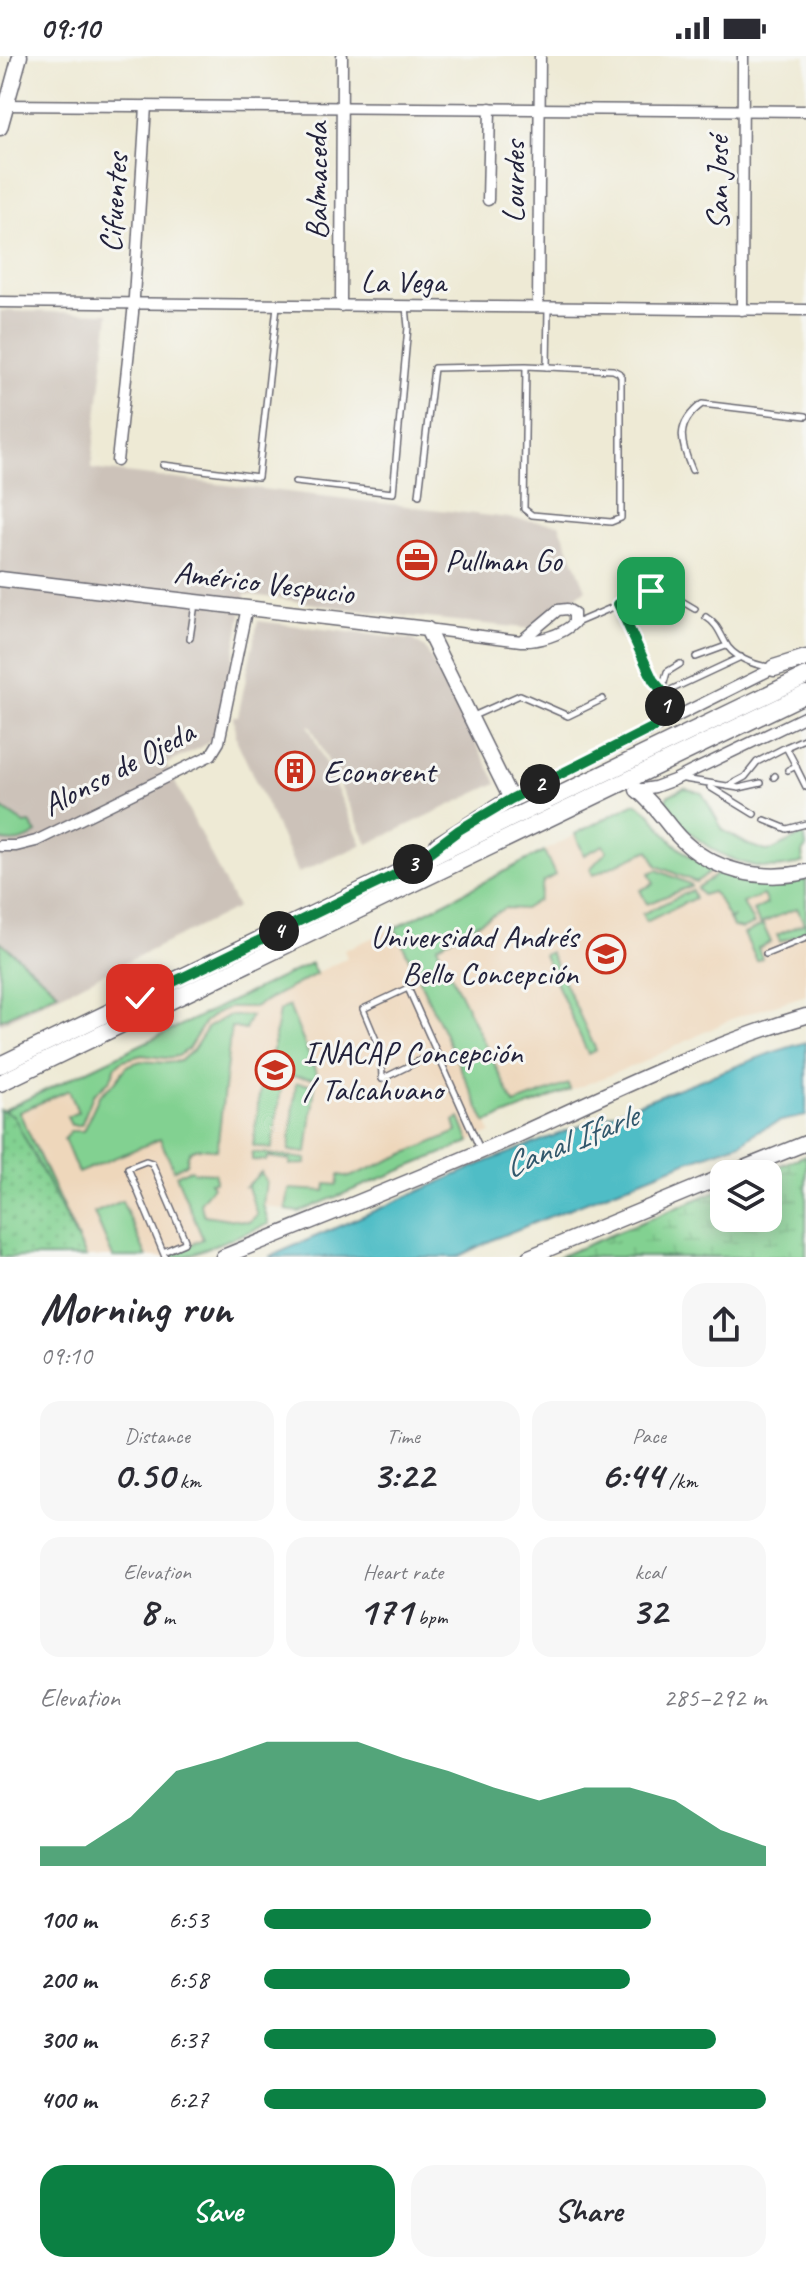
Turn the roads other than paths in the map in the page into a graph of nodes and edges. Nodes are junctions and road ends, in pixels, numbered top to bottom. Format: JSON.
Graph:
{"nodes":[{"id":1,"x":20,"y":56,"type":"edge"},
{"id":2,"x":342,"y":56,"type":"edge"},
{"id":3,"x":540,"y":56,"type":"edge"},
{"id":4,"x":743,"y":56,"type":"edge"},
{"id":5,"x":3,"y":105,"type":"edge"},
{"id":6,"x":146,"y":106,"type":"junction"},
{"id":7,"x":342,"y":108,"type":"junction"},
{"id":8,"x":490,"y":108,"type":"junction"},
{"id":9,"x":540,"y":109,"type":"junction"},
{"id":10,"x":743,"y":111,"type":"junction"},
{"id":11,"x":806,"y":111,"type":"edge"},
{"id":12,"x":0,"y":128,"type":"edge"},
{"id":13,"x":488,"y":200,"type":"dead end"},
{"id":14,"x":0,"y":302,"type":"edge"},
{"id":15,"x":132,"y":304,"type":"junction"},
{"id":16,"x":277,"y":305,"type":"junction"},
{"id":17,"x":341,"y":306,"type":"junction"},
{"id":18,"x":406,"y":306,"type":"junction"},
{"id":19,"x":543,"y":308,"type":"junction"},
{"id":20,"x":742,"y":310,"type":"junction"},
{"id":21,"x":806,"y":310,"type":"edge"},
{"id":22,"x":526,"y":366,"type":"junction"},
{"id":23,"x":547,"y":367,"type":"junction"},
{"id":24,"x":806,"y":416,"type":"edge"},
{"id":25,"x":117,"y":461,"type":"dead end"},
{"id":26,"x":163,"y":465,"type":"dead end"},
{"id":27,"x":692,"y":470,"type":"dead end"},
{"id":28,"x":295,"y":482,"type":"dead end"},
{"id":29,"x":419,"y":495,"type":"dead end"},
{"id":30,"x":0,"y":579,"type":"edge"},
{"id":31,"x":195,"y":601,"type":"junction"},
{"id":32,"x":618,"y":604,"type":"junction"},
{"id":33,"x":247,"y":607,"type":"junction"},
{"id":34,"x":695,"y":609,"type":"dead end"},
{"id":35,"x":706,"y":617,"type":"dead end"},
{"id":36,"x":571,"y":626,"type":"junction"},
{"id":37,"x":427,"y":629,"type":"junction"},
{"id":38,"x":190,"y":638,"type":"dead end"},
{"id":39,"x":521,"y":641,"type":"junction"},
{"id":40,"x":726,"y":646,"type":"junction"},
{"id":41,"x":696,"y":657,"type":"dead end"},
{"id":42,"x":741,"y":657,"type":"junction"},
{"id":43,"x":806,"y":658,"type":"edge"},
{"id":44,"x":680,"y":664,"type":"dead end"},
{"id":45,"x":774,"y":668,"type":"junction"},
{"id":46,"x":806,"y":676,"type":"edge"},
{"id":47,"x":664,"y":693,"type":"junction"},
{"id":48,"x":806,"y":694,"type":"edge"},
{"id":49,"x":603,"y":699,"type":"dead end"},
{"id":50,"x":806,"y":716,"type":"edge"},
{"id":51,"x":470,"y":718,"type":"junction"},
{"id":52,"x":654,"y":727,"type":"junction"},
{"id":53,"x":806,"y":738,"type":"edge"},
{"id":54,"x":786,"y":747,"type":"junction"},
{"id":55,"x":796,"y":766,"type":"junction"},
{"id":56,"x":788,"y":770,"type":"dead end"},
{"id":57,"x":674,"y":780,"type":"junction"},
{"id":58,"x":761,"y":783,"type":"dead end"},
{"id":59,"x":706,"y":784,"type":"junction"},
{"id":60,"x":724,"y":787,"type":"junction"},
{"id":61,"x":806,"y":787,"type":"edge"},
{"id":62,"x":637,"y":790,"type":"junction"},
{"id":63,"x":603,"y":792,"type":"junction"},
{"id":64,"x":511,"y":799,"type":"junction"},
{"id":65,"x":754,"y":814,"type":"dead end"},
{"id":66,"x":765,"y":820,"type":"dead end"},
{"id":67,"x":806,"y":824,"type":"edge"},
{"id":68,"x":0,"y":846,"type":"edge"},
{"id":69,"x":407,"y":869,"type":"junction"},
{"id":70,"x":806,"y":872,"type":"edge"},
{"id":71,"x":806,"y":938,"type":"edge"},
{"id":72,"x":766,"y":954,"type":"dead end"},
{"id":73,"x":806,"y":1016,"type":"edge"},
{"id":74,"x":437,"y":1052,"type":"junction"},
{"id":75,"x":0,"y":1065,"type":"edge"},
{"id":76,"x":0,"y":1083,"type":"edge"},
{"id":77,"x":806,"y":1143,"type":"edge"},
{"id":78,"x":481,"y":1150,"type":"junction"},
{"id":79,"x":764,"y":1160,"type":"edge"},
{"id":80,"x":710,"y":1182,"type":"edge"},
{"id":81,"x":164,"y":1254,"type":"edge"},
{"id":82,"x":223,"y":1257,"type":"edge"},
{"id":83,"x":529,"y":1257,"type":"edge"}],
"edges":[{"from":1,"to":5,"type":"street"},
{"from":2,"to":7,"type":"street","name":"Balmaceda"},
{"from":3,"to":9,"type":"street","name":"Lourdes"},
{"from":4,"to":10,"type":"street","name":"San José"},
{"from":5,"to":6,"type":"street"},
{"from":5,"to":12,"type":"street"},
{"from":6,"to":7,"type":"street"},
{"from":6,"to":15,"type":"street","name":"Cifuentes"},
{"from":7,"to":8,"type":"street"},
{"from":7,"to":17,"type":"street","name":"Balmaceda"},
{"from":8,"to":9,"type":"street"},
{"from":8,"to":13,"type":"street"},
{"from":9,"to":10,"type":"street"},
{"from":9,"to":19,"type":"street","name":"Lourdes"},
{"from":10,"to":11,"type":"street"},
{"from":10,"to":20,"type":"street","name":"San José"},
{"from":14,"to":15,"type":"street","name":"La Vega"},
{"from":15,"to":16,"type":"street","name":"La Vega"},
{"from":15,"to":25,"type":"street","name":"Cifuentes"},
{"from":16,"to":17,"type":"street","name":"La Vega"},
{"from":16,"to":26,"type":"lane"},
{"from":17,"to":18,"type":"street","name":"La Vega"},
{"from":18,"to":19,"type":"street","name":"La Vega"},
{"from":18,"to":28,"type":"lane"},
{"from":19,"to":20,"type":"street","name":"La Vega"},
{"from":19,"to":23,"type":"lane"},
{"from":20,"to":21,"type":"street","name":"La Vega"},
{"from":22,"to":23,"type":"lane"},
{"from":22,"to":23,"type":"lane"},
{"from":22,"to":29,"type":"lane"},
{"from":24,"to":27,"type":"lane"},
{"from":30,"to":31,"type":"street","name":"Américo Vespucio"},
{"from":31,"to":33,"type":"street","name":"Américo Vespucio"},
{"from":31,"to":38,"type":"lane"},
{"from":32,"to":34,"type":"lane"},
{"from":32,"to":36,"type":"lane"},
{"from":32,"to":47,"type":"lane"},
{"from":33,"to":37,"type":"street","name":"Américo Vespucio"},
{"from":33,"to":68,"type":"street","name":"Alonso de Ojeda"},
{"from":35,"to":40,"type":"lane"},
{"from":36,"to":39,"type":"street","name":"Américo Vespucio"},
{"from":36,"to":39,"type":"street"},
{"from":37,"to":39,"type":"street","name":"Américo Vespucio"},
{"from":37,"to":51,"type":"street"},
{"from":40,"to":41,"type":"lane"},
{"from":40,"to":42,"type":"lane"},
{"from":42,"to":45,"type":"lane"},
{"from":42,"to":47,"type":"lane"},
{"from":43,"to":45,"type":"main road"},
{"from":44,"to":47,"type":"lane"},
{"from":45,"to":52,"type":"street"},
{"from":46,"to":69,"type":"main road"},
{"from":47,"to":52,"type":"lane"},
{"from":48,"to":63,"type":"main road"},
{"from":49,"to":51,"type":"lane"},
{"from":50,"to":57,"type":"street"},
{"from":51,"to":64,"type":"street"},
{"from":52,"to":64,"type":"street"},
{"from":53,"to":54,"type":"lane"},
{"from":54,"to":55,"type":"lane"},
{"from":54,"to":60,"type":"lane"},
{"from":55,"to":56,"type":"lane"},
{"from":55,"to":61,"type":"lane"},
{"from":57,"to":59,"type":"lane"},
{"from":57,"to":62,"type":"street"},
{"from":58,"to":60,"type":"lane"},
{"from":59,"to":60,"type":"lane"},
{"from":59,"to":65,"type":"lane"},
{"from":62,"to":63,"type":"main road"},
{"from":62,"to":70,"type":"street"},
{"from":63,"to":76,"type":"main road"},
{"from":64,"to":69,"type":"main road"},
{"from":66,"to":67,"type":"lane"},
{"from":69,"to":75,"type":"main road"},
{"from":71,"to":72,"type":"lane"},
{"from":73,"to":78,"type":"street"},
{"from":74,"to":74,"type":"lane"},
{"from":74,"to":78,"type":"lane"},
{"from":77,"to":79,"type":"street"},
{"from":78,"to":82,"type":"street"},
{"from":80,"to":83,"type":"street"},
{"from":81,"to":81,"type":"lane"}]}
